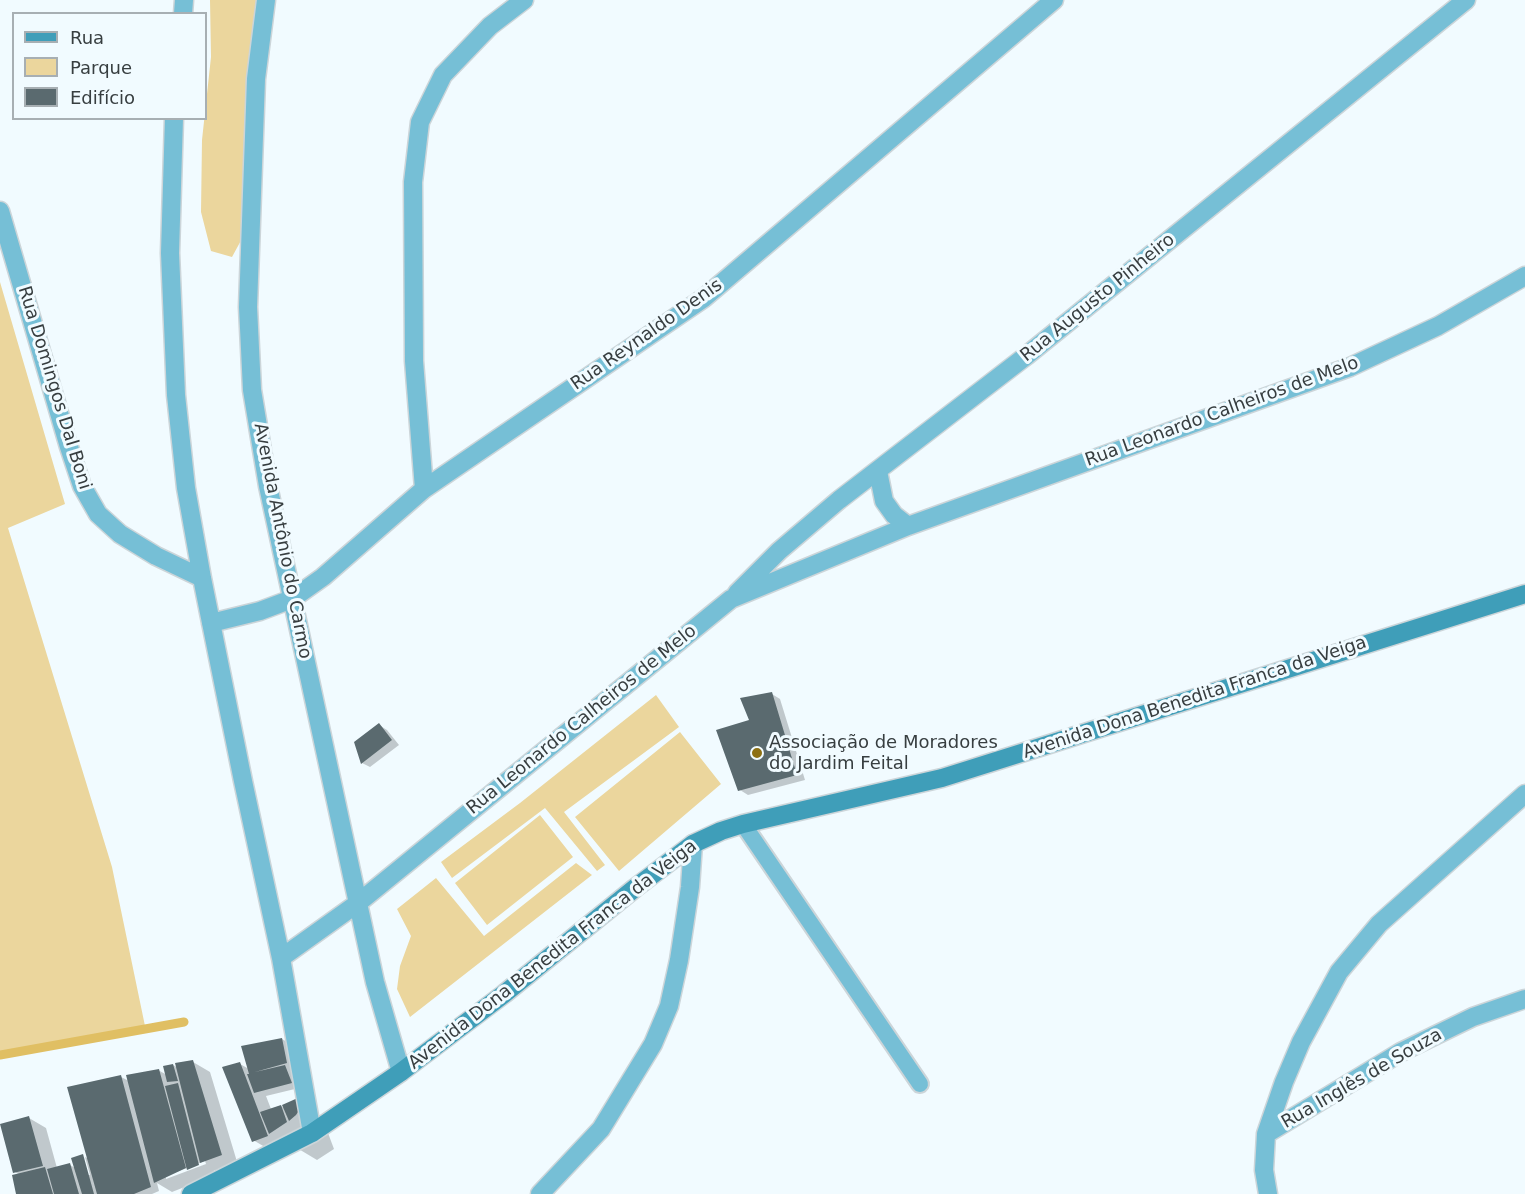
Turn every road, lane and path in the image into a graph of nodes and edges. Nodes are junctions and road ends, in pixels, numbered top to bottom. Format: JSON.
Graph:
{"nodes":[{"id":1,"x":266,"y":0,"type":"edge"},
{"id":2,"x":524,"y":0,"type":"edge"},
{"id":3,"x":1054,"y":0,"type":"edge"},
{"id":4,"x":1466,"y":0,"type":"edge"},
{"id":5,"x":174,"y":120,"type":"edge"},
{"id":6,"x":0,"y":211,"type":"edge"},
{"id":7,"x":1525,"y":276,"type":"edge"},
{"id":8,"x":878,"y":471,"type":"junction"},
{"id":9,"x":424,"y":489,"type":"junction"},
{"id":10,"x":908,"y":526,"type":"junction"},
{"id":11,"x":202,"y":578,"type":"junction"},
{"id":12,"x":1525,"y":594,"type":"edge"},
{"id":13,"x":292,"y":599,"type":"junction"},
{"id":14,"x":731,"y":599,"type":"junction"},
{"id":15,"x":211,"y":623,"type":"junction"},
{"id":16,"x":1525,"y":794,"type":"edge"},
{"id":17,"x":742,"y":824,"type":"junction"},
{"id":18,"x":693,"y":844,"type":"junction"},
{"id":19,"x":358,"y":903,"type":"junction"},
{"id":20,"x":281,"y":958,"type":"junction"},
{"id":21,"x":1525,"y":999,"type":"edge"},
{"id":22,"x":401,"y":1072,"type":"junction"},
{"id":23,"x":920,"y":1084,"type":"dead end"},
{"id":24,"x":312,"y":1133,"type":"junction"},
{"id":25,"x":1266,"y":1134,"type":"junction"},
{"id":26,"x":191,"y":1194,"type":"edge"},
{"id":27,"x":540,"y":1194,"type":"edge"},
{"id":28,"x":1268,"y":1194,"type":"edge"}],
"edges":[{"from":1,"to":13,"type":"street","name":"Avenida Antônio do Carmo"},
{"from":2,"to":9,"type":"street"},
{"from":3,"to":9,"type":"street","name":"Rua Reynaldo Denis"},
{"from":4,"to":8,"type":"street","name":"Rua Augusto Pinheiro"},
{"from":5,"to":11,"type":"street"},
{"from":6,"to":11,"type":"street","name":"Rua Domingos Dal Boni"},
{"from":7,"to":10,"type":"street","name":"Rua Leonardo Calheiros de Melo"},
{"from":8,"to":10,"type":"street"},
{"from":8,"to":14,"type":"street","name":"Rua Augusto Pinheiro"},
{"from":9,"to":13,"type":"street","name":"Rua Reynaldo Denis"},
{"from":10,"to":14,"type":"street","name":"Rua Leonardo Calheiros de Melo"},
{"from":11,"to":15,"type":"street"},
{"from":12,"to":17,"type":"main road","name":"Avenida Dona Benedita Franca da Veiga"},
{"from":13,"to":15,"type":"street","name":"Rua Reynaldo Denis"},
{"from":13,"to":19,"type":"street","name":"Avenida Antônio do Carmo"},
{"from":14,"to":19,"type":"street","name":"Rua Leonardo Calheiros de Melo"},
{"from":15,"to":20,"type":"street"},
{"from":16,"to":25,"type":"street"},
{"from":17,"to":18,"type":"main road","name":"Avenida Dona Benedita Franca da Veiga"},
{"from":17,"to":23,"type":"lane"},
{"from":18,"to":22,"type":"main road","name":"Avenida Dona Benedita Franca da Veiga"},
{"from":18,"to":27,"type":"street"},
{"from":19,"to":20,"type":"street","name":"Rua Leonardo Calheiros de Melo"},
{"from":19,"to":22,"type":"street","name":"Avenida Antônio do Carmo"},
{"from":20,"to":24,"type":"street"},
{"from":21,"to":25,"type":"street","name":"Rua Inglês de Souza"},
{"from":22,"to":24,"type":"main road","name":"Avenida Dona Benedita Franca da Veiga"},
{"from":24,"to":26,"type":"main road","name":"Avenida Dona Benedita Franca da Veiga"},
{"from":25,"to":28,"type":"street"}]}
